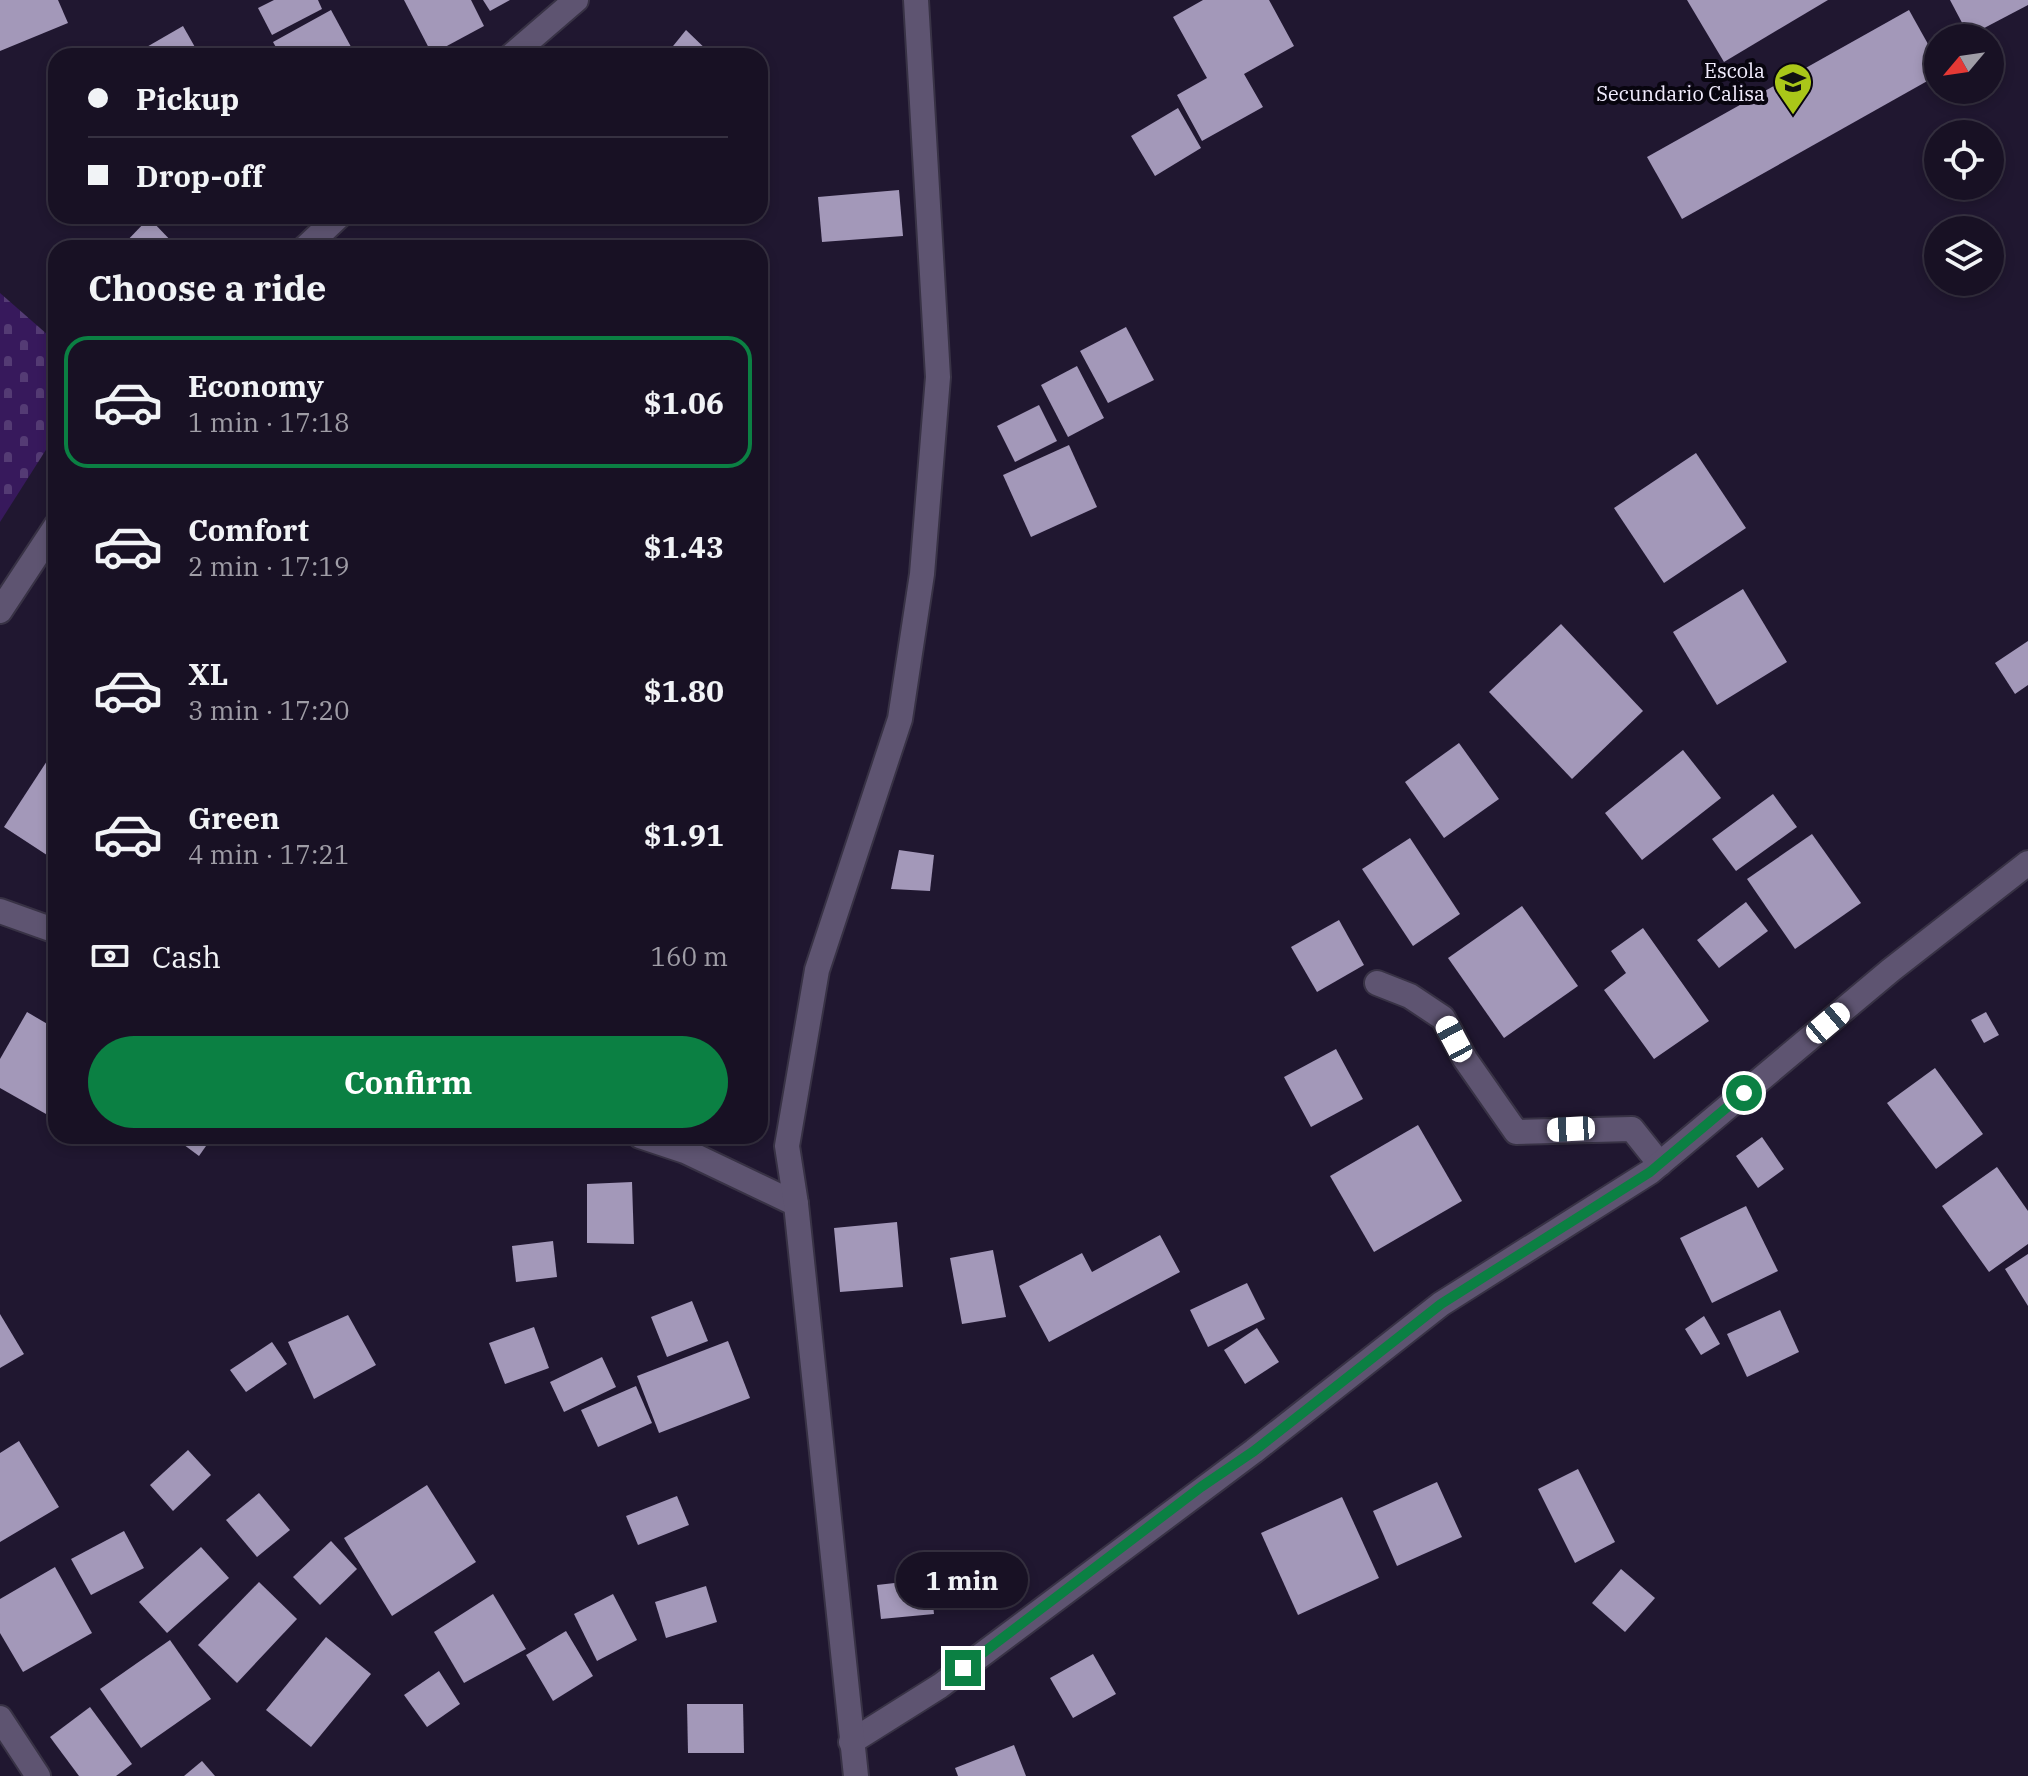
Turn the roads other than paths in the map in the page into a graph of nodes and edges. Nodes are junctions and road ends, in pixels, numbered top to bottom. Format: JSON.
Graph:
{"nodes":[{"id":1,"x":576,"y":0,"type":"edge"},
{"id":2,"x":916,"y":0,"type":"edge"},
{"id":3,"x":520,"y":48,"type":"edge"},
{"id":4,"x":330,"y":224,"type":"edge"},
{"id":5,"x":314,"y":240,"type":"edge"},
{"id":6,"x":48,"y":538,"type":"edge"},
{"id":7,"x":0,"y":611,"type":"edge"},
{"id":8,"x":2028,"y":863,"type":"edge"},
{"id":9,"x":0,"y":911,"type":"edge"},
{"id":10,"x":48,"y":928,"type":"edge"},
{"id":11,"x":1377,"y":983,"type":"dead end"},
{"id":12,"x":664,"y":1144,"type":"edge"},
{"id":13,"x":1660,"y":1164,"type":"junction"},
{"id":14,"x":796,"y":1204,"type":"junction"},
{"id":15,"x":0,"y":1718,"type":"edge"},
{"id":16,"x":851,"y":1742,"type":"junction"},
{"id":17,"x":38,"y":1776,"type":"edge"},
{"id":18,"x":856,"y":1776,"type":"edge"}],
"edges":[{"from":1,"to":3,"type":"street"},
{"from":2,"to":14,"type":"street"},
{"from":4,"to":5,"type":"street"},
{"from":6,"to":7,"type":"street"},
{"from":8,"to":13,"type":"street"},
{"from":9,"to":10,"type":"street"},
{"from":11,"to":13,"type":"street"},
{"from":12,"to":14,"type":"street"},
{"from":13,"to":16,"type":"street"},
{"from":14,"to":16,"type":"street"},
{"from":15,"to":17,"type":"street"},
{"from":16,"to":18,"type":"street"}]}
